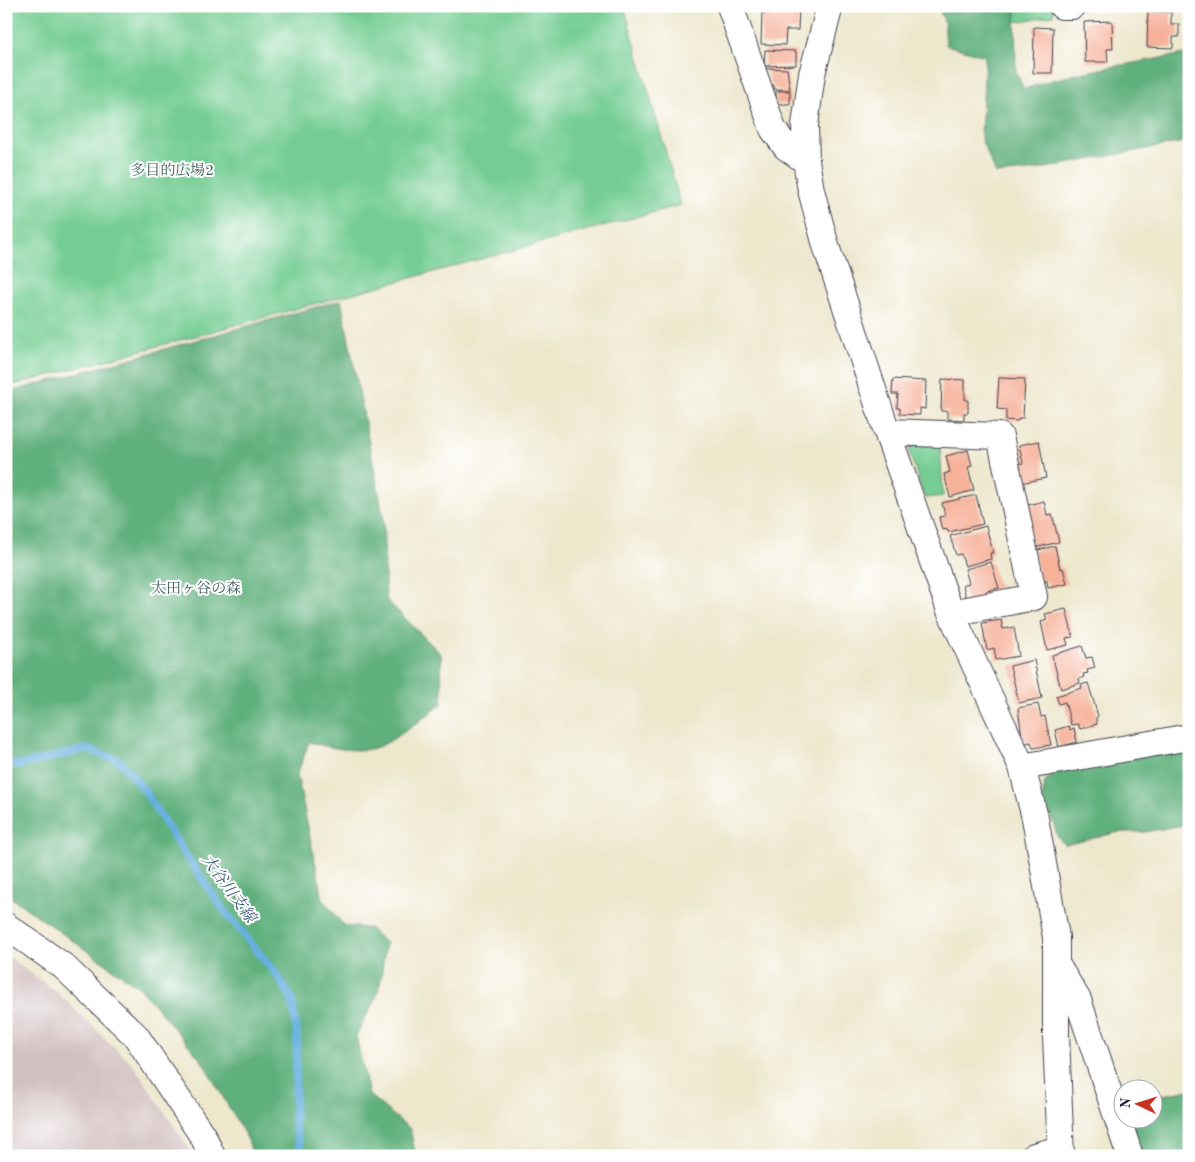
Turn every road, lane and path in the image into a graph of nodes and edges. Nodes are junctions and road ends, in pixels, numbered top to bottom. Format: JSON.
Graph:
{"nodes":[{"id":1,"x":730,"y":6,"type":"edge"},
{"id":2,"x":830,"y":6,"type":"edge"},
{"id":3,"x":1062,"y":6,"type":"edge"},
{"id":4,"x":1072,"y":6,"type":"edge"},
{"id":5,"x":806,"y":161,"type":"junction"},
{"id":6,"x":886,"y":432,"type":"junction"},
{"id":7,"x":951,"y":613,"type":"junction"},
{"id":8,"x":1189,"y":736,"type":"edge"},
{"id":9,"x":1022,"y":767,"type":"junction"},
{"id":10,"x":6,"y":926,"type":"edge"},
{"id":11,"x":1058,"y":967,"type":"junction"},
{"id":12,"x":1060,"y":1152,"type":"edge"},
{"id":13,"x":212,"y":1156,"type":"edge"},
{"id":14,"x":1034,"y":1156,"type":"edge"},
{"id":15,"x":1130,"y":1156,"type":"edge"}],
"edges":[{"from":1,"to":5,"type":"street"},
{"from":2,"to":5,"type":"street"},
{"from":3,"to":4,"type":"street"},
{"from":5,"to":6,"type":"street"},
{"from":6,"to":7,"type":"street"},
{"from":6,"to":7,"type":"street"},
{"from":7,"to":9,"type":"street"},
{"from":8,"to":9,"type":"street"},
{"from":9,"to":11,"type":"street"},
{"from":10,"to":13,"type":"street"},
{"from":11,"to":12,"type":"street"},
{"from":11,"to":15,"type":"street"},
{"from":12,"to":14,"type":"street"}]}
